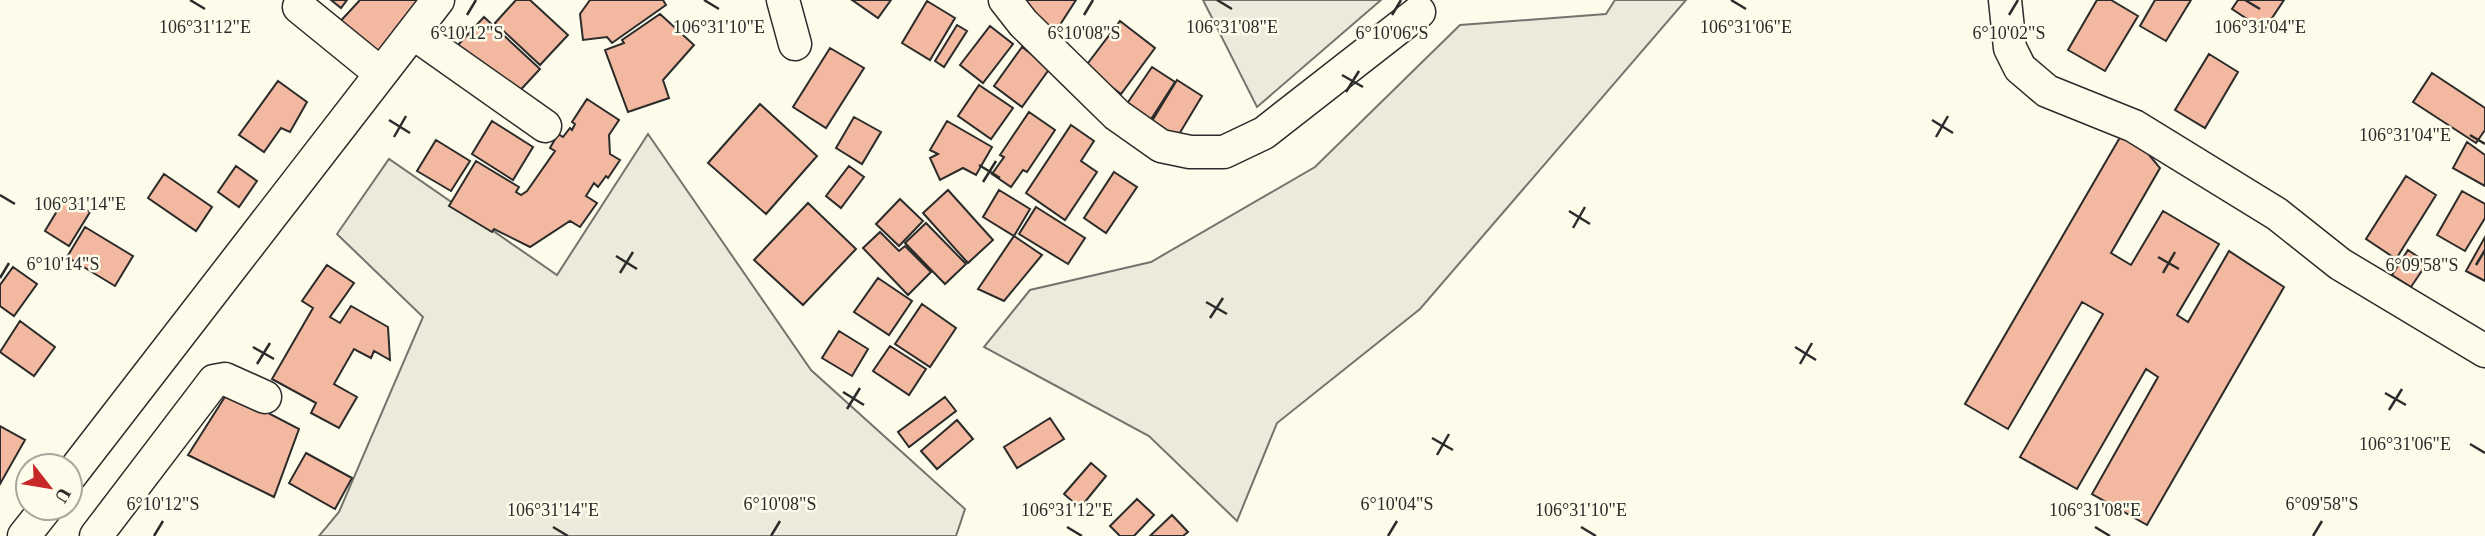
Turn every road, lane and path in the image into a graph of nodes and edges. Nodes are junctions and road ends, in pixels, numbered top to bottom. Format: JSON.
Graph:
{"nodes":[{"id":1,"x":438,"y":0,"type":"edge"},
{"id":2,"x":783,"y":0,"type":"edge"},
{"id":3,"x":1005,"y":0,"type":"edge"},
{"id":4,"x":2005,"y":0,"type":"edge"},
{"id":5,"x":299,"y":7,"type":"dead end"},
{"id":6,"x":1419,"y":12,"type":"dead end"},
{"id":7,"x":413,"y":33,"type":"junction"},
{"id":8,"x":795,"y":44,"type":"dead end"},
{"id":9,"x":380,"y":73,"type":"junction"},
{"id":10,"x":545,"y":126,"type":"dead end"},
{"id":11,"x":2485,"y":351,"type":"edge"},
{"id":12,"x":265,"y":397,"type":"dead end"},
{"id":13,"x":84,"y":458,"type":"edge"},
{"id":14,"x":35,"y":522,"type":"edge"},
{"id":15,"x":24,"y":536,"type":"edge"},
{"id":16,"x":96,"y":536,"type":"edge"}],
"edges":[{"from":1,"to":7,"type":"street"},
{"from":2,"to":8,"type":"street"},
{"from":3,"to":6,"type":"street"},
{"from":4,"to":11,"type":"street"},
{"from":5,"to":9,"type":"street"},
{"from":7,"to":9,"type":"street"},
{"from":7,"to":10,"type":"street"},
{"from":9,"to":13,"type":"street"},
{"from":12,"to":16,"type":"street"},
{"from":14,"to":15,"type":"street"}]}
